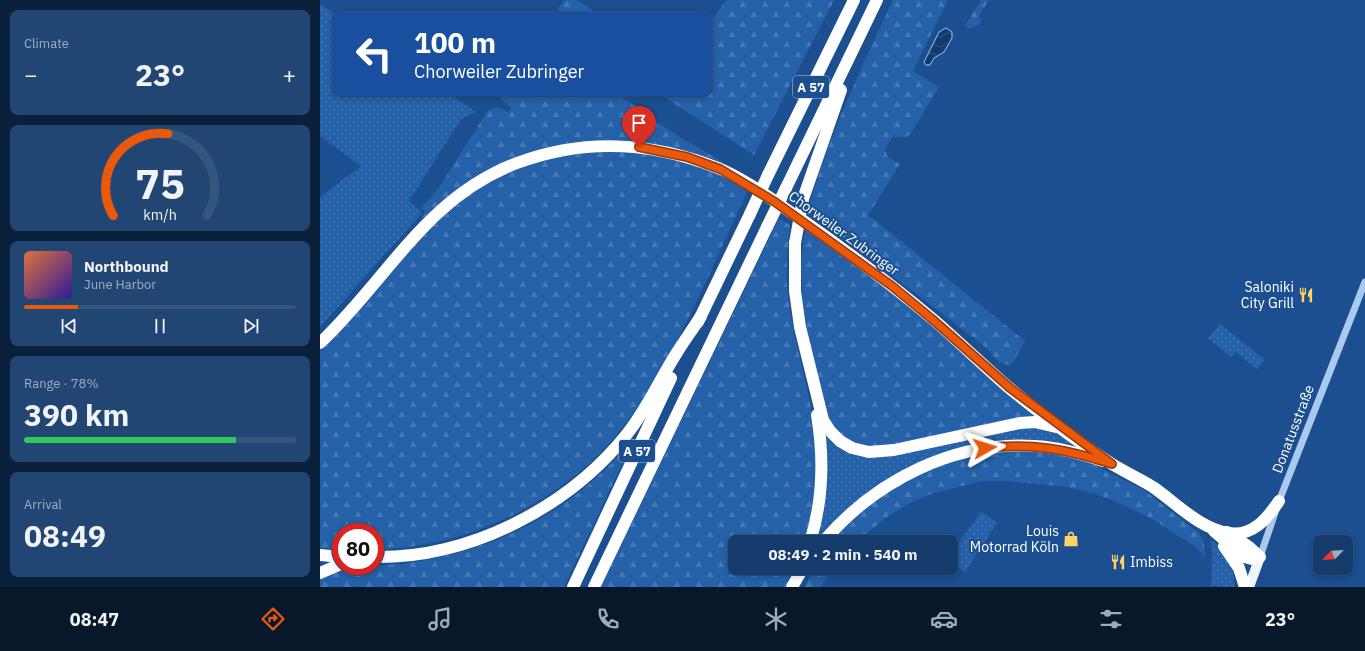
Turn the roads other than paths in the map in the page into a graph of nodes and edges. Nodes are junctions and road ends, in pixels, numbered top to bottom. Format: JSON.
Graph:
{"nodes":[{"id":1,"x":854,"y":0,"type":"edge"},
{"id":2,"x":877,"y":0,"type":"edge"},
{"id":3,"x":865,"y":23,"type":"junction"},
{"id":4,"x":1365,"y":282,"type":"edge"},
{"id":5,"x":701,"y":316,"type":"junction"},
{"id":6,"x":320,"y":343,"type":"edge"},
{"id":7,"x":808,"y":366,"type":"junction"},
{"id":8,"x":1063,"y":429,"type":"junction"},
{"id":9,"x":1112,"y":464,"type":"junction"},
{"id":10,"x":1280,"y":501,"type":"junction"},
{"id":11,"x":1209,"y":526,"type":"junction"},
{"id":12,"x":1227,"y":532,"type":"junction"},
{"id":13,"x":812,"y":535,"type":"edge"},
{"id":14,"x":830,"y":535,"type":"edge"},
{"id":15,"x":320,"y":555,"type":"edge"},
{"id":16,"x":332,"y":556,"type":"edge"},
{"id":17,"x":1260,"y":557,"type":"junction"},
{"id":18,"x":384,"y":558,"type":"edge"},
{"id":19,"x":332,"y":568,"type":"edge"},
{"id":20,"x":320,"y":573,"type":"edge"},
{"id":21,"x":799,"y":575,"type":"edge"},
{"id":22,"x":572,"y":587,"type":"edge"},
{"id":23,"x":594,"y":587,"type":"edge"},
{"id":24,"x":792,"y":587,"type":"edge"},
{"id":25,"x":1245,"y":587,"type":"edge"},
{"id":26,"x":1249,"y":587,"type":"edge"}],
"edges":[{"from":1,"to":5,"type":"highway","number":"A 57","bridge":true},
{"from":2,"to":3,"type":"highway","number":"A 57"},
{"from":3,"to":7,"type":"highway","bridge":true},
{"from":3,"to":23,"type":"highway","number":"A 57","bridge":true},
{"from":4,"to":10,"type":"street","name":"Donatusstraße"},
{"from":5,"to":18,"type":"highway"},
{"from":5,"to":22,"type":"highway","number":"A 57"},
{"from":6,"to":8,"type":"highway","name":"Chorweiler Zubringer"},
{"from":7,"to":8,"type":"highway"},
{"from":7,"to":13,"type":"highway"},
{"from":8,"to":9,"type":"highway","name":"Chorweiler Zubringer"},
{"from":9,"to":11,"type":"highway","name":"Chorweiler Zubringer"},
{"from":9,"to":14,"type":"highway","name":"Chorweiler Zubringer"},
{"from":10,"to":12,"type":"highway"},
{"from":10,"to":17,"type":"street","name":"Donatusstraße"},
{"from":11,"to":12,"type":"highway","name":"Chorweiler Zubringer"},
{"from":11,"to":17,"type":"highway"},
{"from":11,"to":25,"type":"highway"},
{"from":12,"to":17,"type":"highway"},
{"from":15,"to":16,"type":"highway"},
{"from":17,"to":26,"type":"main road","name":"Donatusstraße"},
{"from":19,"to":20,"type":"highway"},
{"from":21,"to":24,"type":"highway"}]}
